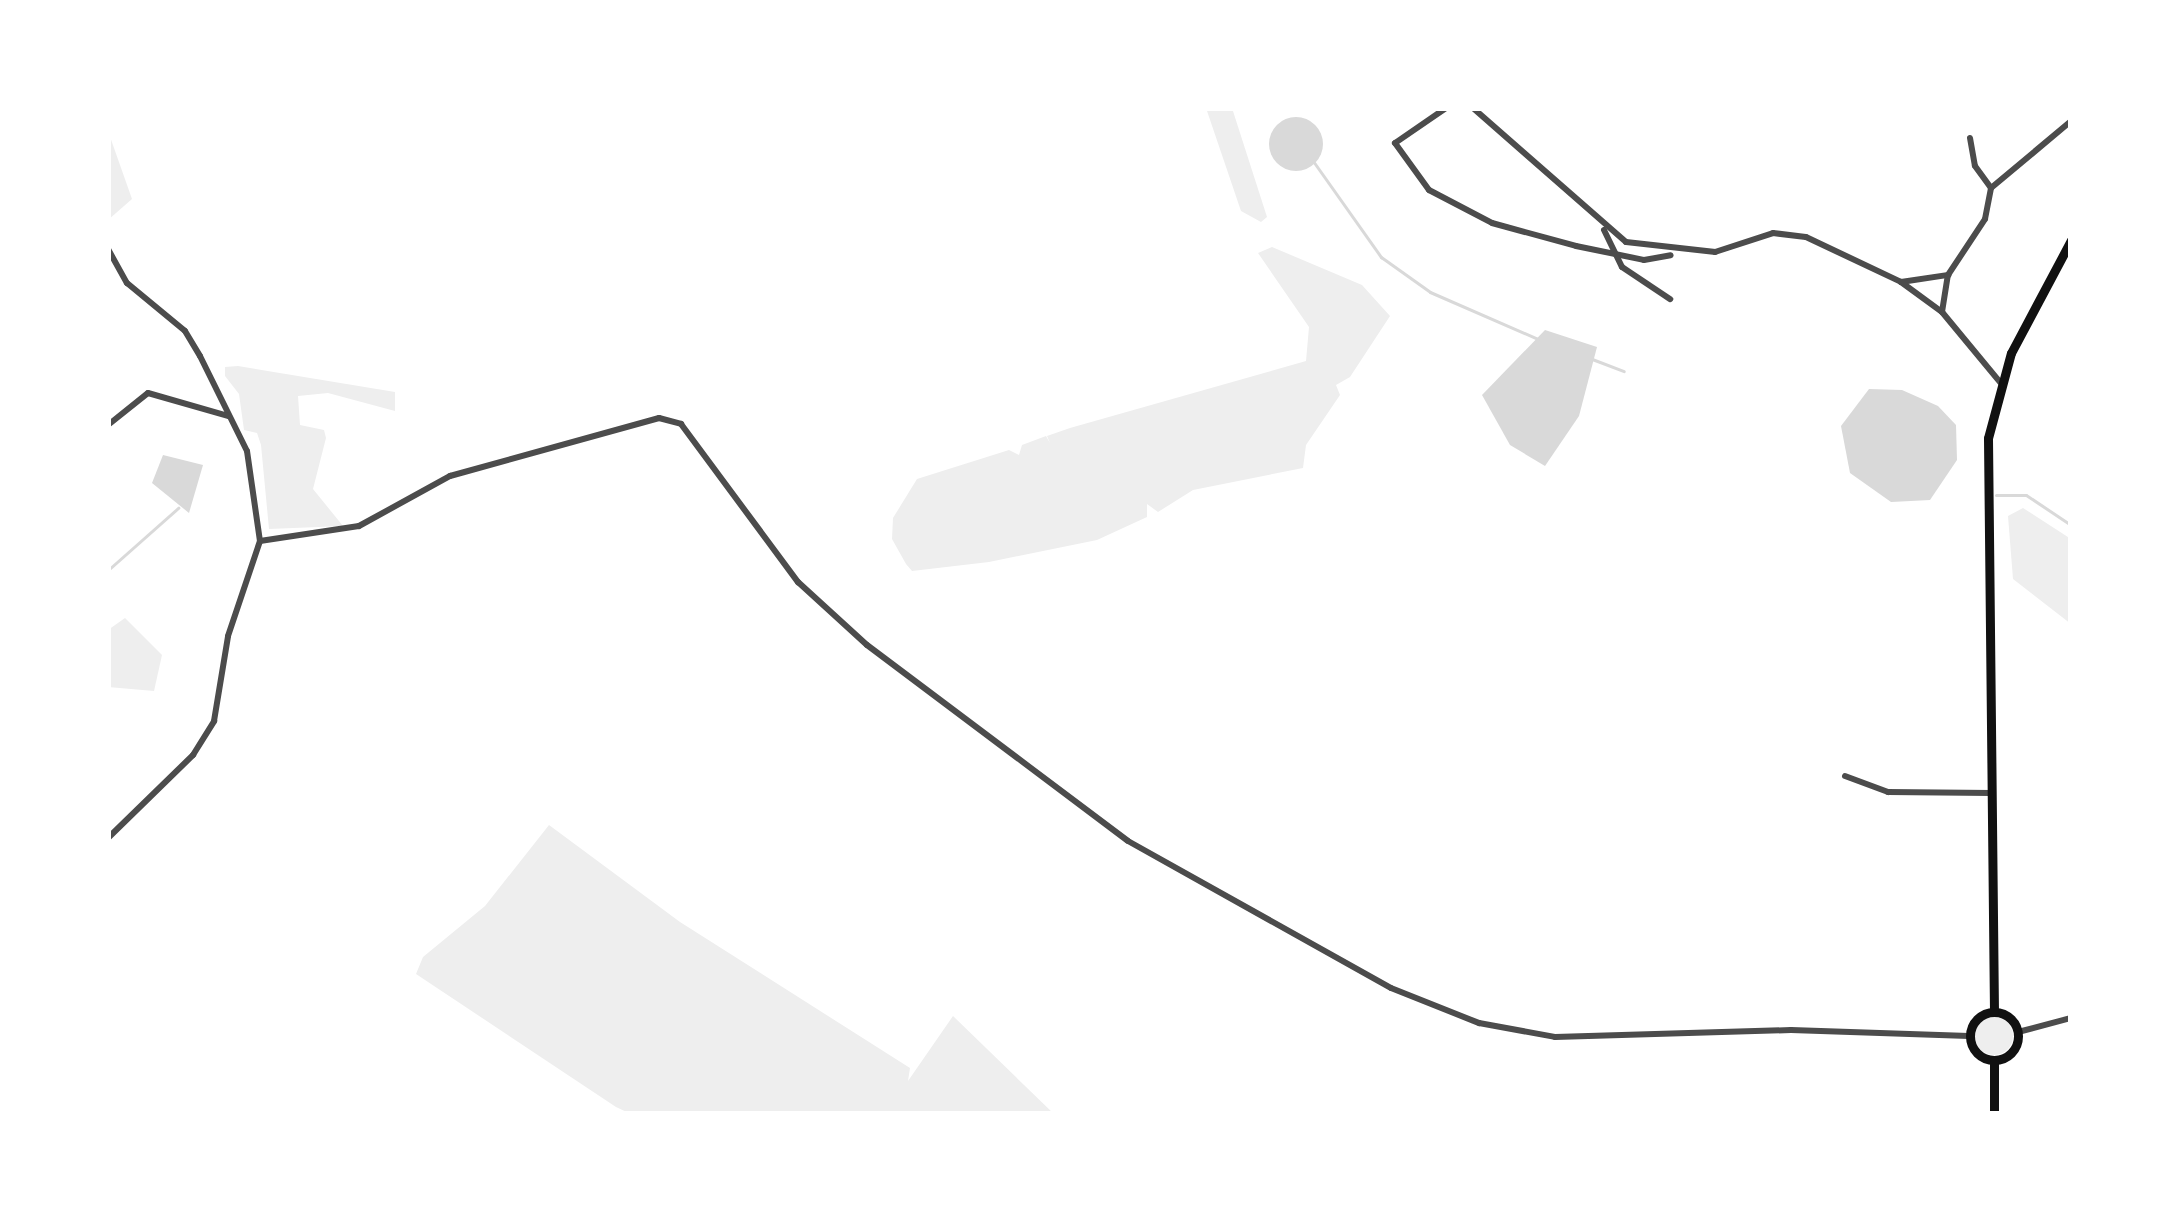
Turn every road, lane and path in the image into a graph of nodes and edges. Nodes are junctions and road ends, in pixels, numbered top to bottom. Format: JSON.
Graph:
{"nodes":[{"id":1,"x":1446,"y":108,"type":"edge"},
{"id":2,"x":1473,"y":108,"type":"edge"},
{"id":3,"x":2071,"y":121,"type":"edge"},
{"id":4,"x":1970,"y":138,"type":"dead end"},
{"id":5,"x":1991,"y":188,"type":"junction"},
{"id":6,"x":1603,"y":226,"type":"junction"},
{"id":7,"x":2071,"y":240,"type":"edge"},
{"id":8,"x":108,"y":249,"type":"edge"},
{"id":9,"x":1609,"y":250,"type":"junction"},
{"id":10,"x":1676,"y":253,"type":"junction"},
{"id":11,"x":1948,"y":275,"type":"junction"},
{"id":12,"x":1900,"y":282,"type":"junction"},
{"id":13,"x":1670,"y":299,"type":"dead end"},
{"id":14,"x":1942,"y":312,"type":"junction"},
{"id":15,"x":2000,"y":382,"type":"junction"},
{"id":16,"x":231,"y":418,"type":"junction"},
{"id":17,"x":108,"y":425,"type":"edge"},
{"id":18,"x":260,"y":541,"type":"junction"},
{"id":19,"x":1845,"y":776,"type":"dead end"},
{"id":20,"x":1994,"y":793,"type":"junction"},
{"id":21,"x":108,"y":838,"type":"edge"},
{"id":22,"x":1994,"y":1012,"type":"junction"},
{"id":23,"x":2071,"y":1018,"type":"edge"},
{"id":24,"x":2018,"y":1032,"type":"junction"},
{"id":25,"x":1970,"y":1036,"type":"junction"},
{"id":26,"x":1994,"y":1061,"type":"junction"},
{"id":27,"x":1994,"y":1114,"type":"edge"}],
"edges":[{"from":1,"to":9,"type":"street"},
{"from":2,"to":6,"type":"street"},
{"from":3,"to":5,"type":"street"},
{"from":4,"to":5,"type":"street"},
{"from":5,"to":11,"type":"street"},
{"from":6,"to":9,"type":"street"},
{"from":6,"to":10,"type":"street"},
{"from":7,"to":15,"type":"main road"},
{"from":8,"to":16,"type":"street"},
{"from":9,"to":10,"type":"street"},
{"from":9,"to":13,"type":"street"},
{"from":10,"to":12,"type":"street"},
{"from":11,"to":12,"type":"street"},
{"from":11,"to":14,"type":"street"},
{"from":12,"to":14,"type":"street"},
{"from":14,"to":15,"type":"street"},
{"from":15,"to":20,"type":"main road"},
{"from":16,"to":17,"type":"street"},
{"from":16,"to":18,"type":"street"},
{"from":18,"to":21,"type":"street"},
{"from":18,"to":25,"type":"street"},
{"from":19,"to":20,"type":"street"},
{"from":20,"to":22,"type":"main road"},
{"from":22,"to":24,"type":"main road"},
{"from":22,"to":25,"type":"main road"},
{"from":23,"to":24,"type":"street"},
{"from":24,"to":26,"type":"main road"},
{"from":25,"to":26,"type":"main road"},
{"from":26,"to":27,"type":"main road"}]}
